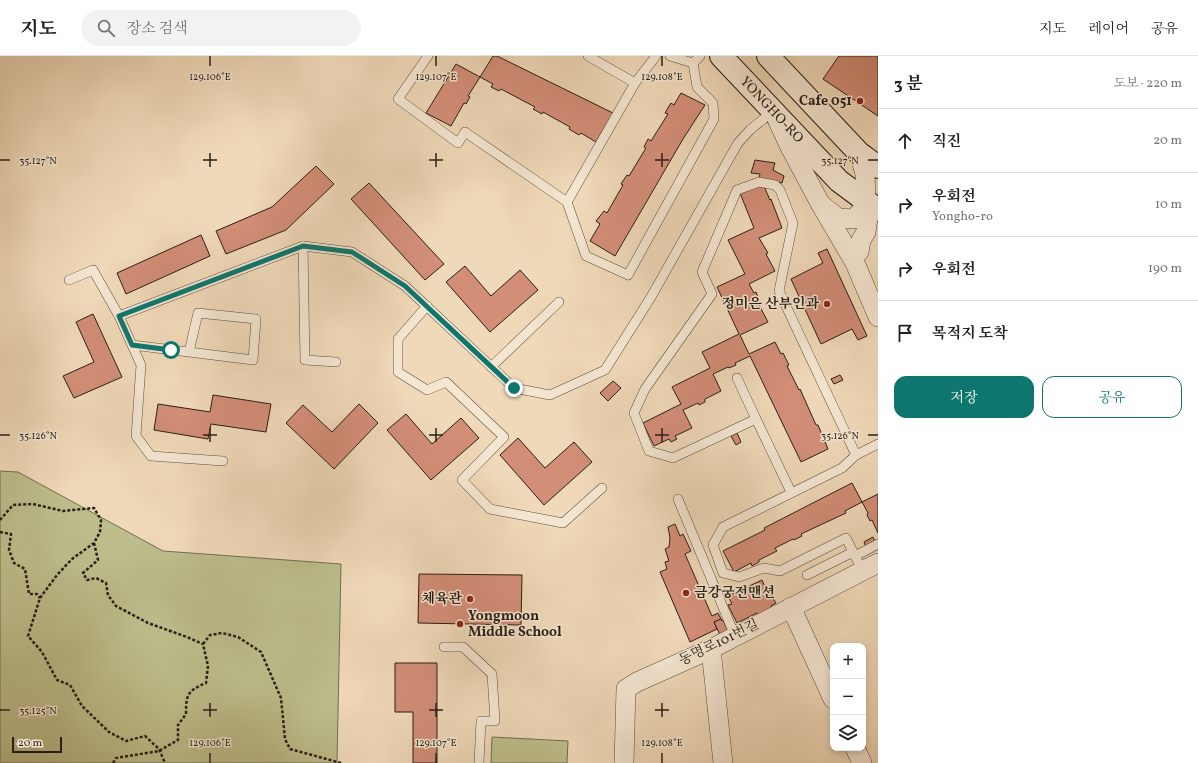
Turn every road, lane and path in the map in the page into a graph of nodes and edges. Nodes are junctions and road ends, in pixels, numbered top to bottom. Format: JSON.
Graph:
{"nodes":[{"id":1,"x":428,"y":56,"type":"edge"},
{"id":2,"x":588,"y":56,"type":"edge"},
{"id":3,"x":656,"y":56,"type":"edge"},
{"id":4,"x":670,"y":56,"type":"edge"},
{"id":5,"x":700,"y":56,"type":"edge"},
{"id":6,"x":721,"y":56,"type":"edge"},
{"id":7,"x":768,"y":56,"type":"edge"},
{"id":8,"x":693,"y":63,"type":"junction"},
{"id":9,"x":635,"y":83,"type":"junction"},
{"id":10,"x":773,"y":111,"type":"junction"},
{"id":11,"x":859,"y":153,"type":"junction"},
{"id":12,"x":878,"y":167,"type":"edge"},
{"id":13,"x":568,"y":202,"type":"junction"},
{"id":14,"x":822,"y":205,"type":"junction"},
{"id":15,"x":872,"y":206,"type":"edge"},
{"id":16,"x":878,"y":240,"type":"edge"},
{"id":17,"x":303,"y":246,"type":"junction"},
{"id":18,"x":857,"y":258,"type":"junction"},
{"id":19,"x":69,"y":280,"type":"dead end"},
{"id":20,"x":559,"y":302,"type":"dead end"},
{"id":21,"x":427,"y":306,"type":"junction"},
{"id":22,"x":119,"y":316,"type":"junction"},
{"id":23,"x":878,"y":317,"type":"edge"},
{"id":24,"x":132,"y":345,"type":"junction"},
{"id":25,"x":190,"y":352,"type":"junction"},
{"id":26,"x":336,"y":362,"type":"dead end"},
{"id":27,"x":491,"y":367,"type":"junction"},
{"id":28,"x":737,"y":378,"type":"dead end"},
{"id":29,"x":756,"y":418,"type":"junction"},
{"id":30,"x":878,"y":444,"type":"edge"},
{"id":31,"x":856,"y":455,"type":"junction"},
{"id":32,"x":223,"y":461,"type":"dead end"},
{"id":33,"x":602,"y":488,"type":"dead end"},
{"id":34,"x":791,"y":492,"type":"junction"},
{"id":35,"x":678,"y":499,"type":"dead end"},
{"id":36,"x":0,"y":520,"type":"edge"},
{"id":37,"x":0,"y":532,"type":"edge"},
{"id":38,"x":94,"y":543,"type":"junction"},
{"id":39,"x":878,"y":544,"type":"edge"},
{"id":40,"x":862,"y":560,"type":"edge"},
{"id":41,"x":807,"y":575,"type":"dead end"},
{"id":42,"x":40,"y":598,"type":"junction"},
{"id":43,"x":791,"y":607,"type":"junction"},
{"id":44,"x":735,"y":636,"type":"junction"},
{"id":45,"x":203,"y":644,"type":"junction"},
{"id":46,"x":444,"y":647,"type":"dead end"},
{"id":47,"x":711,"y":648,"type":"junction"},
{"id":48,"x":830,"y":692,"type":"edge"},
{"id":49,"x":160,"y":750,"type":"junction"},
{"id":50,"x":856,"y":751,"type":"edge"},
{"id":51,"x":113,"y":763,"type":"edge"},
{"id":52,"x":165,"y":763,"type":"edge"},
{"id":53,"x":341,"y":763,"type":"edge"},
{"id":54,"x":479,"y":763,"type":"edge"},
{"id":55,"x":624,"y":763,"type":"edge"},
{"id":56,"x":723,"y":763,"type":"edge"},
{"id":57,"x":862,"y":763,"type":"edge"}],
"edges":[{"from":1,"to":13,"type":"lane"},
{"from":2,"to":9,"type":"lane"},
{"from":3,"to":9,"type":"lane"},
{"from":4,"to":8,"type":"lane"},
{"from":5,"to":8,"type":"lane"},
{"from":6,"to":10,"type":"main road","name":"YONGHO-RO"},
{"from":7,"to":11,"type":"main road"},
{"from":8,"to":13,"type":"lane"},
{"from":9,"to":13,"type":"lane"},
{"from":10,"to":14,"type":"street"},
{"from":10,"to":15,"type":"main road","name":"YONGHO-RO"},
{"from":10,"to":27,"type":"lane"},
{"from":11,"to":12,"type":"main road"},
{"from":11,"to":15,"type":"street"},
{"from":14,"to":15,"type":"street"},
{"from":14,"to":18,"type":"street"},
{"from":15,"to":18,"type":"street"},
{"from":16,"to":18,"type":"street"},
{"from":17,"to":21,"type":"lane"},
{"from":17,"to":22,"type":"lane"},
{"from":17,"to":26,"type":"lane"},
{"from":18,"to":23,"type":"street"},
{"from":19,"to":22,"type":"lane"},
{"from":20,"to":27,"type":"lane"},
{"from":21,"to":27,"type":"lane"},
{"from":21,"to":33,"type":"lane"},
{"from":22,"to":24,"type":"lane"},
{"from":24,"to":25,"type":"lane"},
{"from":24,"to":32,"type":"lane"},
{"from":25,"to":25,"type":"lane"},
{"from":28,"to":29,"type":"lane"},
{"from":29,"to":31,"type":"lane"},
{"from":29,"to":34,"type":"lane"},
{"from":30,"to":31,"type":"lane"},
{"from":31,"to":34,"type":"lane"},
{"from":34,"to":40,"type":"lane"},
{"from":35,"to":44,"type":"lane"},
{"from":36,"to":38,"type":"path"},
{"from":37,"to":42,"type":"path"},
{"from":38,"to":42,"type":"path"},
{"from":38,"to":45,"type":"path"},
{"from":39,"to":40,"type":"lane"},
{"from":40,"to":41,"type":"lane"},
{"from":40,"to":43,"type":"street","name":"동명로101번길"},
{"from":42,"to":49,"type":"path"},
{"from":43,"to":44,"type":"street","name":"동명로101번길"},
{"from":43,"to":48,"type":"street"},
{"from":44,"to":47,"type":"street","name":"동명로101번길"},
{"from":45,"to":49,"type":"path"},
{"from":45,"to":53,"type":"path"},
{"from":46,"to":54,"type":"lane"},
{"from":47,"to":55,"type":"street","name":"동명로101번길"},
{"from":47,"to":56,"type":"street"},
{"from":49,"to":51,"type":"path"},
{"from":49,"to":52,"type":"path"},
{"from":50,"to":57,"type":"street"}]}
